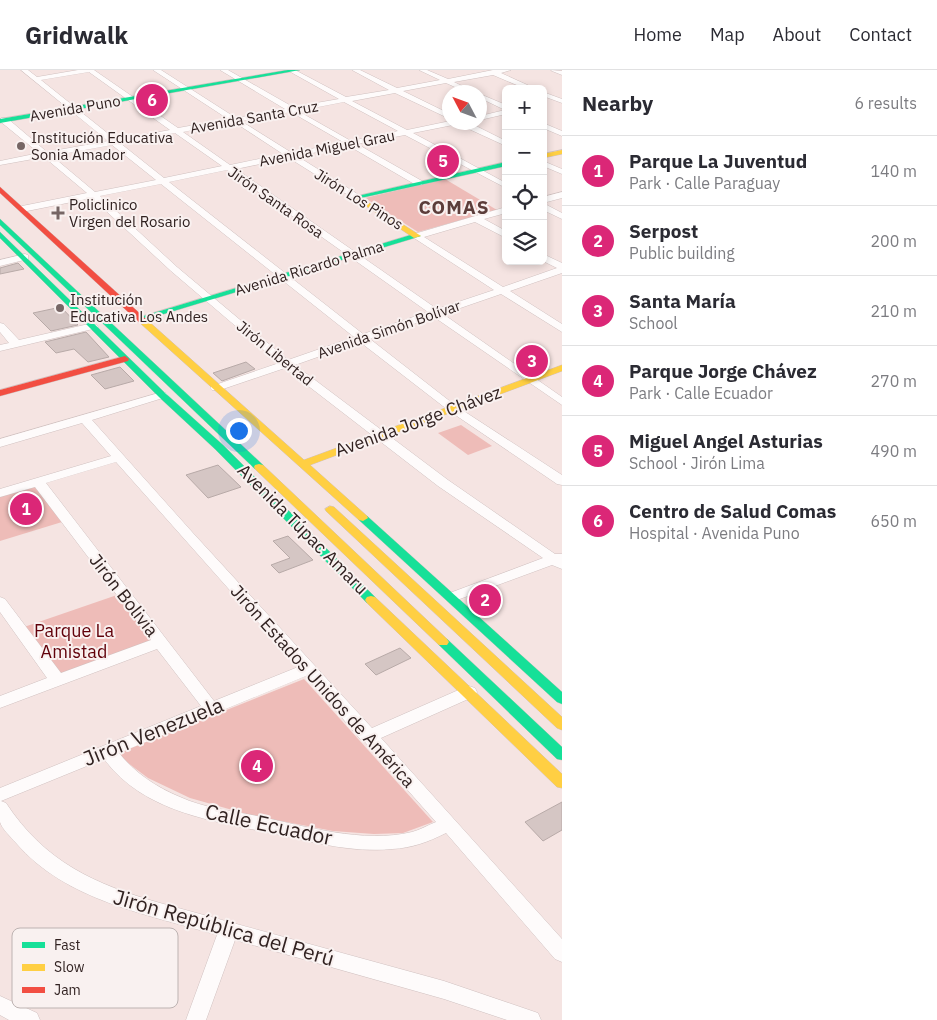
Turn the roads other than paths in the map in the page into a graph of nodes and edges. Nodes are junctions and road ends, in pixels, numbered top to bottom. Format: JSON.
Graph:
{"nodes":[{"id":1,"x":24,"y":70,"type":"edge"},
{"id":2,"x":90,"y":70,"type":"edge"},
{"id":3,"x":156,"y":70,"type":"edge"},
{"id":4,"x":223,"y":70,"type":"edge"},
{"id":5,"x":293,"y":70,"type":"edge"},
{"id":6,"x":355,"y":70,"type":"edge"},
{"id":7,"x":422,"y":70,"type":"edge"},
{"id":8,"x":508,"y":70,"type":"edge"},
{"id":9,"x":554,"y":70,"type":"edge"},
{"id":10,"x":491,"y":71,"type":"edge"},
{"id":11,"x":562,"y":73,"type":"edge"},
{"id":12,"x":35,"y":79,"type":"junction"},
{"id":13,"x":240,"y":80,"type":"junction"},
{"id":14,"x":446,"y":81,"type":"junction"},
{"id":15,"x":455,"y":85,"type":"edge"},
{"id":16,"x":523,"y":85,"type":"edge"},
{"id":17,"x":185,"y":89,"type":"junction"},
{"id":18,"x":397,"y":90,"type":"junction"},
{"id":19,"x":547,"y":95,"type":"edge"},
{"id":20,"x":131,"y":98,"type":"junction"},
{"id":21,"x":487,"y":99,"type":"edge"},
{"id":22,"x":345,"y":100,"type":"junction"},
{"id":23,"x":562,"y":101,"type":"edge"},
{"id":24,"x":547,"y":104,"type":"edge"},
{"id":25,"x":502,"y":106,"type":"edge"},
{"id":26,"x":72,"y":108,"type":"junction"},
{"id":27,"x":290,"y":110,"type":"junction"},
{"id":28,"x":442,"y":113,"type":"edge"},
{"id":29,"x":502,"y":113,"type":"edge"},
{"id":30,"x":487,"y":116,"type":"edge"},
{"id":31,"x":2,"y":120,"type":"edge"},
{"id":32,"x":234,"y":120,"type":"junction"},
{"id":33,"x":442,"y":125,"type":"edge"},
{"id":34,"x":547,"y":127,"type":"edge"},
{"id":35,"x":477,"y":130,"type":"edge"},
{"id":36,"x":177,"y":131,"type":"junction"},
{"id":37,"x":405,"y":133,"type":"junction"},
{"id":38,"x":562,"y":134,"type":"edge"},
{"id":39,"x":115,"y":142,"type":"junction"},
{"id":40,"x":502,"y":142,"type":"edge"},
{"id":41,"x":349,"y":144,"type":"junction"},
{"id":42,"x":562,"y":152,"type":"edge"},
{"id":43,"x":47,"y":155,"type":"junction"},
{"id":44,"x":547,"y":155,"type":"edge"},
{"id":45,"x":290,"y":156,"type":"junction"},
{"id":46,"x":0,"y":163,"type":"edge"},
{"id":47,"x":502,"y":165,"type":"edge"},
{"id":48,"x":547,"y":165,"type":"edge"},
{"id":49,"x":228,"y":168,"type":"junction"},
{"id":50,"x":478,"y":170,"type":"junction"},
{"id":51,"x":562,"y":172,"type":"edge"},
{"id":52,"x":163,"y":181,"type":"junction"},
{"id":53,"x":419,"y":183,"type":"junction"},
{"id":54,"x":502,"y":184,"type":"edge"},
{"id":55,"x":0,"y":189,"type":"edge"},
{"id":56,"x":94,"y":195,"type":"junction"},
{"id":57,"x":562,"y":195,"type":"edge"},
{"id":58,"x":356,"y":197,"type":"junction"},
{"id":59,"x":547,"y":199,"type":"edge"},
{"id":60,"x":0,"y":203,"type":"edge"},
{"id":61,"x":547,"y":208,"type":"edge"},
{"id":62,"x":22,"y":209,"type":"junction"},
{"id":63,"x":502,"y":211,"type":"edge"},
{"id":64,"x":562,"y":216,"type":"edge"},
{"id":65,"x":477,"y":219,"type":"junction"},
{"id":66,"x":0,"y":221,"type":"edge"},
{"id":67,"x":0,"y":229,"type":"edge"},
{"id":68,"x":502,"y":233,"type":"edge"},
{"id":69,"x":417,"y":236,"type":"junction"},
{"id":70,"x":4,"y":238,"type":"edge"},
{"id":71,"x":351,"y":255,"type":"junction"},
{"id":72,"x":24,"y":257,"type":"junction"},
{"id":73,"x":547,"y":260,"type":"edge"},
{"id":74,"x":0,"y":262,"type":"edge"},
{"id":75,"x":562,"y":269,"type":"edge"},
{"id":76,"x":281,"y":276,"type":"junction"},
{"id":77,"x":502,"y":291,"type":"junction"},
{"id":78,"x":209,"y":298,"type":"junction"},
{"id":79,"x":436,"y":314,"type":"junction"},
{"id":80,"x":141,"y":318,"type":"junction"},
{"id":81,"x":0,"y":326,"type":"edge"},
{"id":82,"x":93,"y":326,"type":"junction"},
{"id":83,"x":562,"y":330,"type":"edge"},
{"id":84,"x":362,"y":339,"type":"junction"},
{"id":85,"x":16,"y":344,"type":"junction"},
{"id":86,"x":0,"y":348,"type":"edge"},
{"id":87,"x":125,"y":359,"type":"junction"},
{"id":88,"x":286,"y":364,"type":"junction"},
{"id":89,"x":174,"y":365,"type":"dead end"},
{"id":90,"x":562,"y":368,"type":"edge"},
{"id":91,"x":529,"y":380,"type":"junction"},
{"id":92,"x":216,"y":388,"type":"junction"},
{"id":93,"x":0,"y":392,"type":"edge"},
{"id":94,"x":162,"y":395,"type":"junction"},
{"id":95,"x":562,"y":402,"type":"edge"},
{"id":96,"x":452,"y":408,"type":"junction"},
{"id":97,"x":85,"y":418,"type":"junction"},
{"id":98,"x":380,"y":435,"type":"junction"},
{"id":99,"x":0,"y":443,"type":"edge"},
{"id":100,"x":119,"y":457,"type":"junction"},
{"id":101,"x":302,"y":464,"type":"junction"},
{"id":102,"x":562,"y":481,"type":"edge"},
{"id":103,"x":38,"y":482,"type":"junction"},
{"id":104,"x":0,"y":493,"type":"edge"},
{"id":105,"x":319,"y":499,"type":"dead end"},
{"id":106,"x":559,"y":560,"type":"edge"},
{"id":107,"x":452,"y":597,"type":"junction"},
{"id":108,"x":0,"y":602,"type":"edge"},
{"id":109,"x":160,"y":642,"type":"junction"},
{"id":110,"x":307,"y":669,"type":"junction"},
{"id":111,"x":57,"y":680,"type":"junction"},
{"id":112,"x":469,"y":692,"type":"junction"},
{"id":113,"x":562,"y":699,"type":"edge"},
{"id":114,"x":0,"y":702,"type":"edge"},
{"id":115,"x":211,"y":708,"type":"junction"},
{"id":116,"x":562,"y":725,"type":"edge"},
{"id":117,"x":368,"y":737,"type":"junction"},
{"id":118,"x":107,"y":750,"type":"junction"},
{"id":119,"x":562,"y":755,"type":"edge"},
{"id":120,"x":562,"y":783,"type":"edge"},
{"id":121,"x":0,"y":795,"type":"edge"},
{"id":122,"x":0,"y":808,"type":"edge"},
{"id":123,"x":449,"y":824,"type":"junction"},
{"id":124,"x":228,"y":930,"type":"junction"},
{"id":125,"x":562,"y":953,"type":"edge"},
{"id":126,"x":0,"y":1005,"type":"edge"},
{"id":127,"x":30,"y":1020,"type":"edge"},
{"id":128,"x":196,"y":1020,"type":"edge"},
{"id":129,"x":531,"y":1020,"type":"edge"}],
"edges":[{"from":1,"to":12,"type":"street"},
{"from":2,"to":12,"type":"street"},
{"from":2,"to":20,"type":"street","name":"Jirón Santa Rosa"},
{"from":3,"to":17,"type":"street","name":"Jirón Los Pinos"},
{"from":4,"to":13,"type":"street"},
{"from":5,"to":13,"type":"main road","name":"Avenida Puno"},
{"from":5,"to":22,"type":"street"},
{"from":6,"to":18,"type":"street"},
{"from":7,"to":14,"type":"street"},
{"from":8,"to":10,"type":"street","name":"Avenida Santa Cruz"},
{"from":9,"to":11,"type":"street"},
{"from":10,"to":14,"type":"street","name":"Avenida Santa Cruz"},
{"from":10,"to":16,"type":"street"},
{"from":12,"to":26,"type":"street"},
{"from":13,"to":17,"type":"main road","name":"Avenida Puno"},
{"from":13,"to":27,"type":"street"},
{"from":14,"to":15,"type":"street"},
{"from":14,"to":18,"type":"street","name":"Avenida Santa Cruz"},
{"from":17,"to":20,"type":"main road","name":"Avenida Puno"},
{"from":17,"to":32,"type":"street","name":"Jirón Los Pinos"},
{"from":18,"to":22,"type":"street","name":"Avenida Santa Cruz"},
{"from":18,"to":28,"type":"street"},
{"from":19,"to":23,"type":"street"},
{"from":20,"to":26,"type":"main road","name":"Avenida Puno"},
{"from":20,"to":36,"type":"street","name":"Jirón Santa Rosa"},
{"from":21,"to":25,"type":"street"},
{"from":22,"to":27,"type":"street","name":"Avenida Santa Cruz"},
{"from":22,"to":37,"type":"street"},
{"from":23,"to":24,"type":"street"},
{"from":26,"to":31,"type":"main road","name":"Avenida Puno"},
{"from":26,"to":39,"type":"street"},
{"from":27,"to":32,"type":"street","name":"Avenida Santa Cruz"},
{"from":27,"to":41,"type":"street"},
{"from":29,"to":30,"type":"street"},
{"from":31,"to":43,"type":"street","name":"Jirón Libertad"},
{"from":32,"to":36,"type":"street","name":"Avenida Santa Cruz"},
{"from":32,"to":45,"type":"street","name":"Jirón Los Pinos"},
{"from":33,"to":37,"type":"street","name":"Avenida Miguel Grau"},
{"from":34,"to":38,"type":"street"},
{"from":35,"to":40,"type":"street"},
{"from":36,"to":39,"type":"street","name":"Avenida Santa Cruz"},
{"from":36,"to":49,"type":"street","name":"Jirón Santa Rosa"},
{"from":37,"to":41,"type":"street","name":"Avenida Miguel Grau"},
{"from":37,"to":50,"type":"street"},
{"from":39,"to":43,"type":"street","name":"Avenida Santa Cruz"},
{"from":39,"to":52,"type":"street"},
{"from":41,"to":45,"type":"street","name":"Avenida Miguel Grau"},
{"from":41,"to":53,"type":"street"},
{"from":42,"to":44,"type":"main road"},
{"from":43,"to":46,"type":"street","name":"Avenida Santa Cruz"},
{"from":43,"to":56,"type":"street","name":"Jirón Libertad"},
{"from":45,"to":49,"type":"street","name":"Avenida Miguel Grau"},
{"from":45,"to":58,"type":"street","name":"Jirón Los Pinos"},
{"from":47,"to":50,"type":"main road"},
{"from":48,"to":51,"type":"street"},
{"from":49,"to":52,"type":"street","name":"Avenida Miguel Grau"},
{"from":49,"to":71,"type":"street","name":"Jirón Santa Rosa"},
{"from":50,"to":53,"type":"main road"},
{"from":50,"to":54,"type":"street"},
{"from":52,"to":56,"type":"street","name":"Avenida Miguel Grau"},
{"from":52,"to":76,"type":"street"},
{"from":53,"to":58,"type":"main road"},
{"from":55,"to":62,"type":"main road"},
{"from":56,"to":62,"type":"street","name":"Avenida Miguel Grau"},
{"from":56,"to":78,"type":"street","name":"Jirón Libertad"},
{"from":57,"to":59,"type":"street"},
{"from":58,"to":69,"type":"main road","name":"Jirón Los Pinos"},
{"from":60,"to":89,"type":"main road"},
{"from":61,"to":64,"type":"street"},
{"from":62,"to":80,"type":"main road"},
{"from":63,"to":65,"type":"street","name":"Avenida Ricardo Palma"},
{"from":65,"to":68,"type":"street"},
{"from":65,"to":69,"type":"street","name":"Avenida Ricardo Palma"},
{"from":66,"to":119,"type":"main road","name":"Avenida Túpac Amaru"},
{"from":67,"to":70,"type":"main road","name":"Avenida Túpac Amaru"},
{"from":69,"to":71,"type":"main road","name":"Avenida Ricardo Palma"},
{"from":69,"to":77,"type":"street","name":"Jirón Los Pinos"},
{"from":70,"to":72,"type":"main road","name":"Avenida Túpac Amaru"},
{"from":71,"to":76,"type":"main road","name":"Avenida Ricardo Palma"},
{"from":71,"to":79,"type":"street","name":"Jirón Santa Rosa"},
{"from":72,"to":74,"type":"street"},
{"from":72,"to":82,"type":"main road","name":"Avenida Túpac Amaru"},
{"from":73,"to":75,"type":"street"},
{"from":75,"to":77,"type":"street","name":"Avenida Simón Bolívar"},
{"from":76,"to":78,"type":"main road","name":"Avenida Ricardo Palma"},
{"from":76,"to":84,"type":"street"},
{"from":77,"to":79,"type":"street","name":"Avenida Simón Bolívar"},
{"from":77,"to":83,"type":"street","name":"Jirón Los Pinos"},
{"from":78,"to":80,"type":"main road","name":"Avenida Ricardo Palma"},
{"from":78,"to":88,"type":"street","name":"Jirón Libertad"},
{"from":79,"to":84,"type":"street","name":"Avenida Simón Bolívar"},
{"from":79,"to":91,"type":"street","name":"Jirón Santa Rosa"},
{"from":80,"to":92,"type":"main road"},
{"from":81,"to":85,"type":"street"},
{"from":82,"to":85,"type":"street"},
{"from":82,"to":87,"type":"main road","name":"Avenida Túpac Amaru"},
{"from":84,"to":88,"type":"street","name":"Avenida Simón Bolívar"},
{"from":84,"to":96,"type":"street"},
{"from":85,"to":86,"type":"street"},
{"from":87,"to":93,"type":"main road"},
{"from":87,"to":94,"type":"main road","name":"Avenida Túpac Amaru"},
{"from":88,"to":92,"type":"street","name":"Avenida Simón Bolívar"},
{"from":88,"to":98,"type":"street","name":"Jirón Libertad"},
{"from":90,"to":91,"type":"main road","name":"Avenida Jorge Chávez"},
{"from":91,"to":95,"type":"street","name":"Jirón Santa Rosa"},
{"from":91,"to":96,"type":"main road","name":"Avenida Jorge Chávez"},
{"from":92,"to":101,"type":"main road"},
{"from":94,"to":97,"type":"street"},
{"from":94,"to":112,"type":"main road","name":"Avenida Túpac Amaru"},
{"from":96,"to":98,"type":"main road","name":"Avenida Jorge Chávez"},
{"from":96,"to":102,"type":"street"},
{"from":97,"to":99,"type":"street"},
{"from":97,"to":100,"type":"street","name":"Jirón Estados Unidos de América"},
{"from":98,"to":101,"type":"main road","name":"Avenida Jorge Chávez"},
{"from":98,"to":106,"type":"street","name":"Jirón Libertad"},
{"from":100,"to":103,"type":"street"},
{"from":100,"to":110,"type":"street","name":"Jirón Estados Unidos de América"},
{"from":101,"to":107,"type":"main road"},
{"from":103,"to":104,"type":"street"},
{"from":103,"to":109,"type":"street","name":"Jirón Bolivia"},
{"from":105,"to":116,"type":"main road","name":"Avenida Túpac Amaru"},
{"from":106,"to":107,"type":"street"},
{"from":107,"to":113,"type":"main road"},
{"from":108,"to":111,"type":"street"},
{"from":109,"to":111,"type":"street"},
{"from":109,"to":115,"type":"street","name":"Jirón Bolivia"},
{"from":110,"to":115,"type":"street","name":"Jirón Venezuela"},
{"from":110,"to":117,"type":"street","name":"Jirón Estados Unidos de América"},
{"from":111,"to":114,"type":"street"},
{"from":112,"to":117,"type":"street"},
{"from":112,"to":120,"type":"main road","name":"Avenida Túpac Amaru"},
{"from":115,"to":118,"type":"street","name":"Jirón Venezuela"},
{"from":117,"to":123,"type":"street","name":"Jirón Estados Unidos de América"},
{"from":118,"to":121,"type":"street","name":"Jirón Venezuela"},
{"from":118,"to":123,"type":"street","name":"Calle Ecuador"},
{"from":122,"to":124,"type":"street","name":"Jirón República del Perú"},
{"from":123,"to":125,"type":"street","name":"Jirón Estados Unidos de América"},
{"from":124,"to":128,"type":"street"},
{"from":124,"to":129,"type":"street","name":"Jirón República del Perú"},
{"from":126,"to":127,"type":"street"}]}
